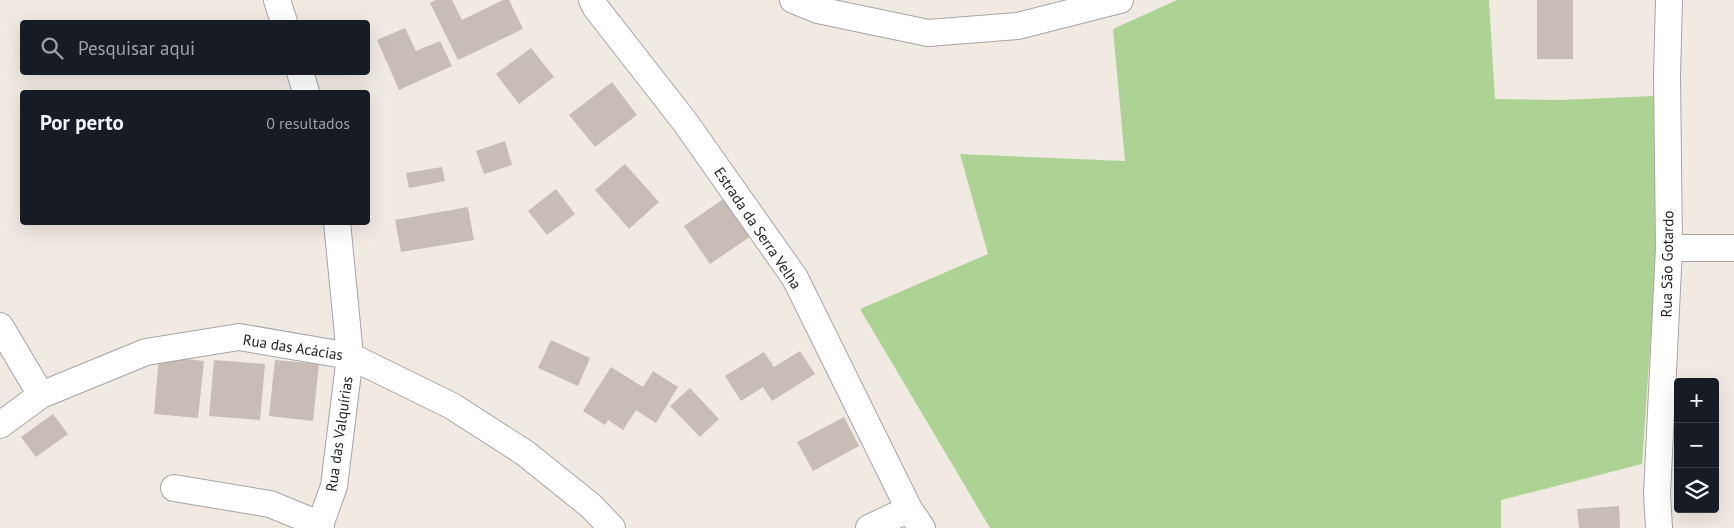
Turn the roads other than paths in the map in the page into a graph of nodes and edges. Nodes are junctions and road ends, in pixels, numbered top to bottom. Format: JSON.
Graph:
{"nodes":[{"id":1,"x":277,"y":0,"type":"edge"},
{"id":2,"x":592,"y":0,"type":"edge"},
{"id":3,"x":793,"y":0,"type":"edge"},
{"id":4,"x":1120,"y":0,"type":"edge"},
{"id":5,"x":1669,"y":0,"type":"edge"},
{"id":6,"x":283,"y":20,"type":"edge"},
{"id":7,"x":301,"y":75,"type":"edge"},
{"id":8,"x":305,"y":90,"type":"edge"},
{"id":9,"x":337,"y":225,"type":"edge"},
{"id":10,"x":1669,"y":248,"type":"junction"},
{"id":11,"x":1734,"y":248,"type":"edge"},
{"id":12,"x":0,"y":326,"type":"edge"},
{"id":13,"x":350,"y":356,"type":"junction"},
{"id":14,"x":41,"y":394,"type":"junction"},
{"id":15,"x":0,"y":425,"type":"edge"},
{"id":16,"x":174,"y":488,"type":"dead end"},
{"id":17,"x":915,"y":519,"type":"edge"},
{"id":18,"x":320,"y":526,"type":"edge"},
{"id":19,"x":612,"y":528,"type":"edge"},
{"id":20,"x":869,"y":528,"type":"edge"},
{"id":21,"x":1659,"y":528,"type":"edge"}],
"edges":[{"from":1,"to":6,"type":"street"},
{"from":2,"to":17,"type":"street","name":"Estrada da Serra Velha"},
{"from":3,"to":4,"type":"street"},
{"from":5,"to":10,"type":"street","name":"Rua São Gotardo"},
{"from":7,"to":8,"type":"street"},
{"from":9,"to":13,"type":"street","name":"Rua das Valquírias"},
{"from":10,"to":11,"type":"street"},
{"from":10,"to":21,"type":"street","name":"Rua São Gotardo"},
{"from":12,"to":14,"type":"street"},
{"from":13,"to":14,"type":"street","name":"Rua das Acácias"},
{"from":13,"to":18,"type":"street","name":"Rua das Valquírias"},
{"from":13,"to":19,"type":"street","name":"Rua das Acácias"},
{"from":14,"to":15,"type":"street","name":"Rua das Acácias"},
{"from":16,"to":18,"type":"street"},
{"from":17,"to":20,"type":"street"}]}
